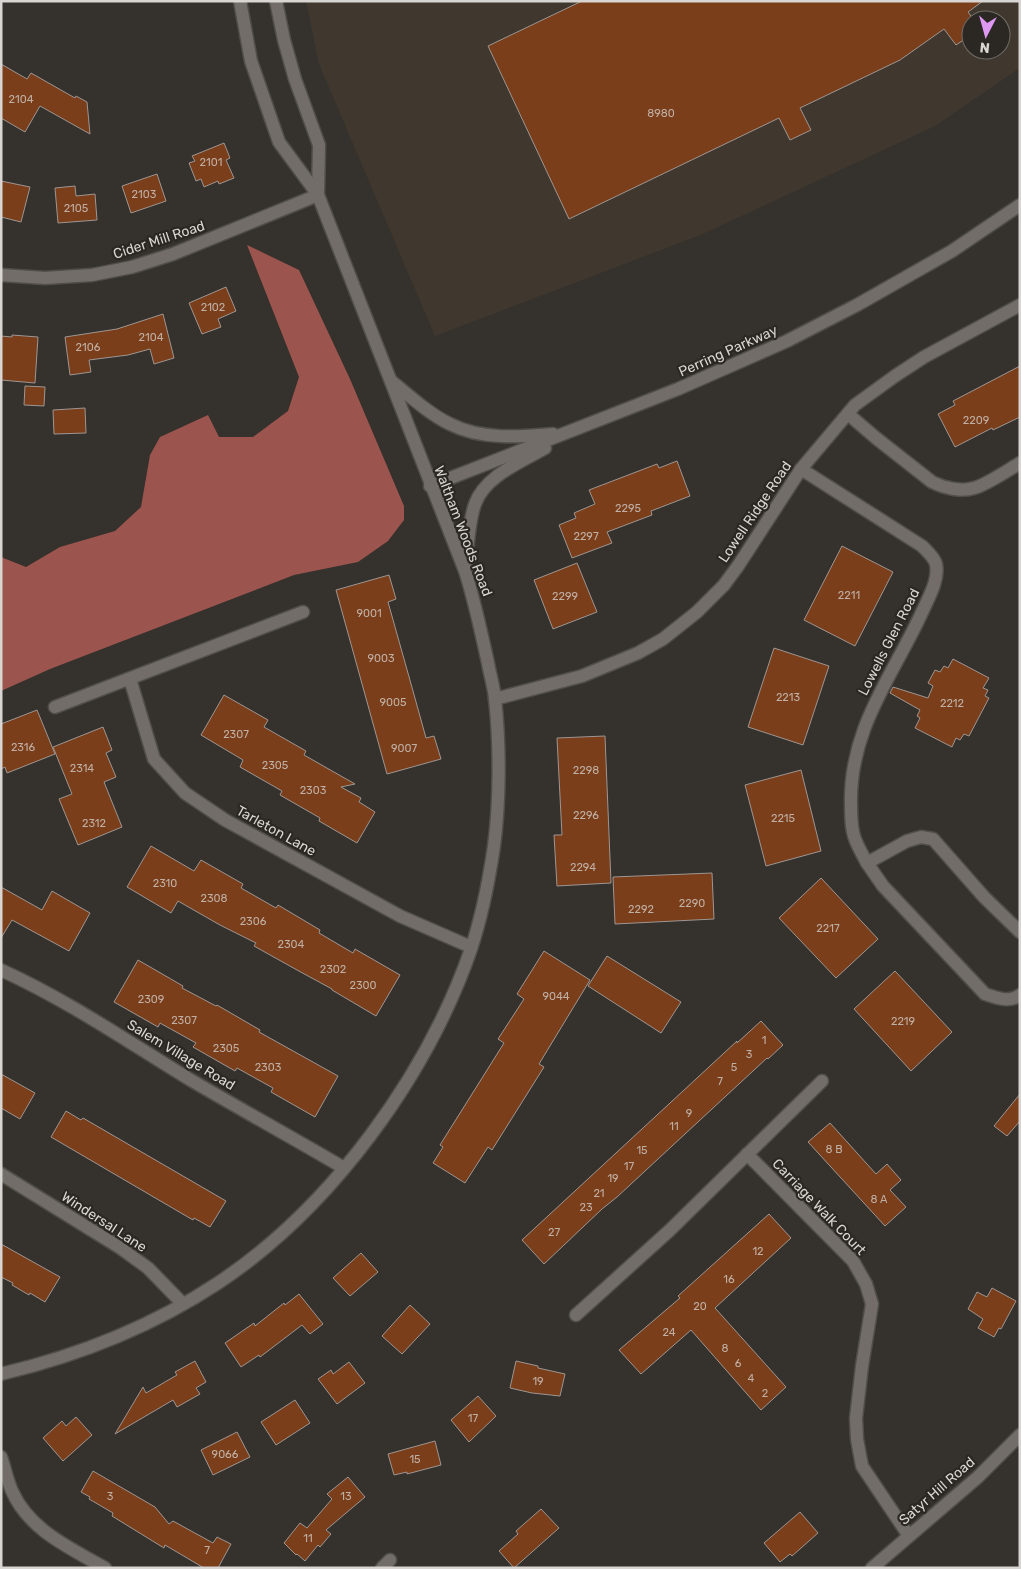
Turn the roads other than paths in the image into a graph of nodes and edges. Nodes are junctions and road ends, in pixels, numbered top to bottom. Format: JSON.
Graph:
{"nodes":[{"id":1,"x":240,"y":1,"type":"edge"},
{"id":2,"x":276,"y":1,"type":"edge"},
{"id":3,"x":318,"y":195,"type":"junction"},
{"id":4,"x":1020,"y":205,"type":"edge"},
{"id":5,"x":1,"y":274,"type":"edge"},
{"id":6,"x":1020,"y":305,"type":"edge"},
{"id":7,"x":390,"y":380,"type":"junction"},
{"id":8,"x":848,"y":414,"type":"junction"},
{"id":9,"x":570,"y":432,"type":"junction"},
{"id":10,"x":1020,"y":463,"type":"edge"},
{"id":11,"x":801,"y":469,"type":"junction"},
{"id":12,"x":430,"y":486,"type":"junction"},
{"id":13,"x":465,"y":571,"type":"junction"},
{"id":14,"x":303,"y":612,"type":"dead end"},
{"id":15,"x":130,"y":679,"type":"junction"},
{"id":16,"x":495,"y":699,"type":"junction"},
{"id":17,"x":56,"y":708,"type":"dead end"},
{"id":18,"x":867,"y":863,"type":"junction"},
{"id":19,"x":1020,"y":932,"type":"edge"},
{"id":20,"x":472,"y":948,"type":"junction"},
{"id":21,"x":1,"y":970,"type":"edge"},
{"id":22,"x":1020,"y":995,"type":"edge"},
{"id":23,"x":822,"y":1081,"type":"dead end"},
{"id":24,"x":747,"y":1154,"type":"junction"},
{"id":25,"x":344,"y":1168,"type":"junction"},
{"id":26,"x":1,"y":1174,"type":"edge"},
{"id":27,"x":183,"y":1304,"type":"junction"},
{"id":28,"x":576,"y":1315,"type":"dead end"},
{"id":29,"x":1,"y":1374,"type":"edge"},
{"id":30,"x":1020,"y":1435,"type":"edge"},
{"id":31,"x":1,"y":1458,"type":"edge"},
{"id":32,"x":909,"y":1536,"type":"junction"},
{"id":33,"x":105,"y":1568,"type":"edge"},
{"id":34,"x":872,"y":1568,"type":"edge"}],
"edges":[{"from":1,"to":3,"type":"street","name":"Waltham Woods Road"},
{"from":2,"to":3,"type":"street","name":"Waltham Woods Road"},
{"from":3,"to":5,"type":"street","name":"Cider Mill Road"},
{"from":3,"to":7,"type":"street","name":"Waltham Woods Road"},
{"from":4,"to":9,"type":"street","name":"Perring Parkway"},
{"from":6,"to":8,"type":"street","name":"Lowell Ridge Road"},
{"from":7,"to":9,"type":"street"},
{"from":7,"to":12,"type":"street","name":"Waltham Woods Road"},
{"from":8,"to":10,"type":"street"},
{"from":8,"to":11,"type":"street","name":"Lowell Ridge Road"},
{"from":9,"to":12,"type":"street","name":"Perring Parkway"},
{"from":9,"to":13,"type":"street"},
{"from":11,"to":16,"type":"street","name":"Lowell Ridge Road"},
{"from":11,"to":18,"type":"street","name":"Lowells Glen Road"},
{"from":12,"to":13,"type":"street","name":"Waltham Woods Road"},
{"from":13,"to":16,"type":"street","name":"Waltham Woods Road"},
{"from":14,"to":15,"type":"street"},
{"from":15,"to":17,"type":"street"},
{"from":15,"to":20,"type":"street","name":"Tarleton Lane"},
{"from":16,"to":20,"type":"street","name":"Waltham Woods Road"},
{"from":18,"to":19,"type":"street"},
{"from":18,"to":22,"type":"street","name":"Lowells Glen Road"},
{"from":20,"to":25,"type":"street","name":"Waltham Woods Road"},
{"from":21,"to":25,"type":"street","name":"Salem Village Road"},
{"from":23,"to":24,"type":"street"},
{"from":24,"to":28,"type":"street"},
{"from":24,"to":32,"type":"street","name":"Carriage Walk Court"},
{"from":25,"to":27,"type":"street","name":"Waltham Woods Road"},
{"from":26,"to":27,"type":"street","name":"Windersal Lane"},
{"from":27,"to":29,"type":"street","name":"Waltham Woods Road"},
{"from":30,"to":32,"type":"street","name":"Satyr Hill Road"},
{"from":31,"to":33,"type":"street"},
{"from":32,"to":34,"type":"street","name":"Satyr Hill Road"}]}
